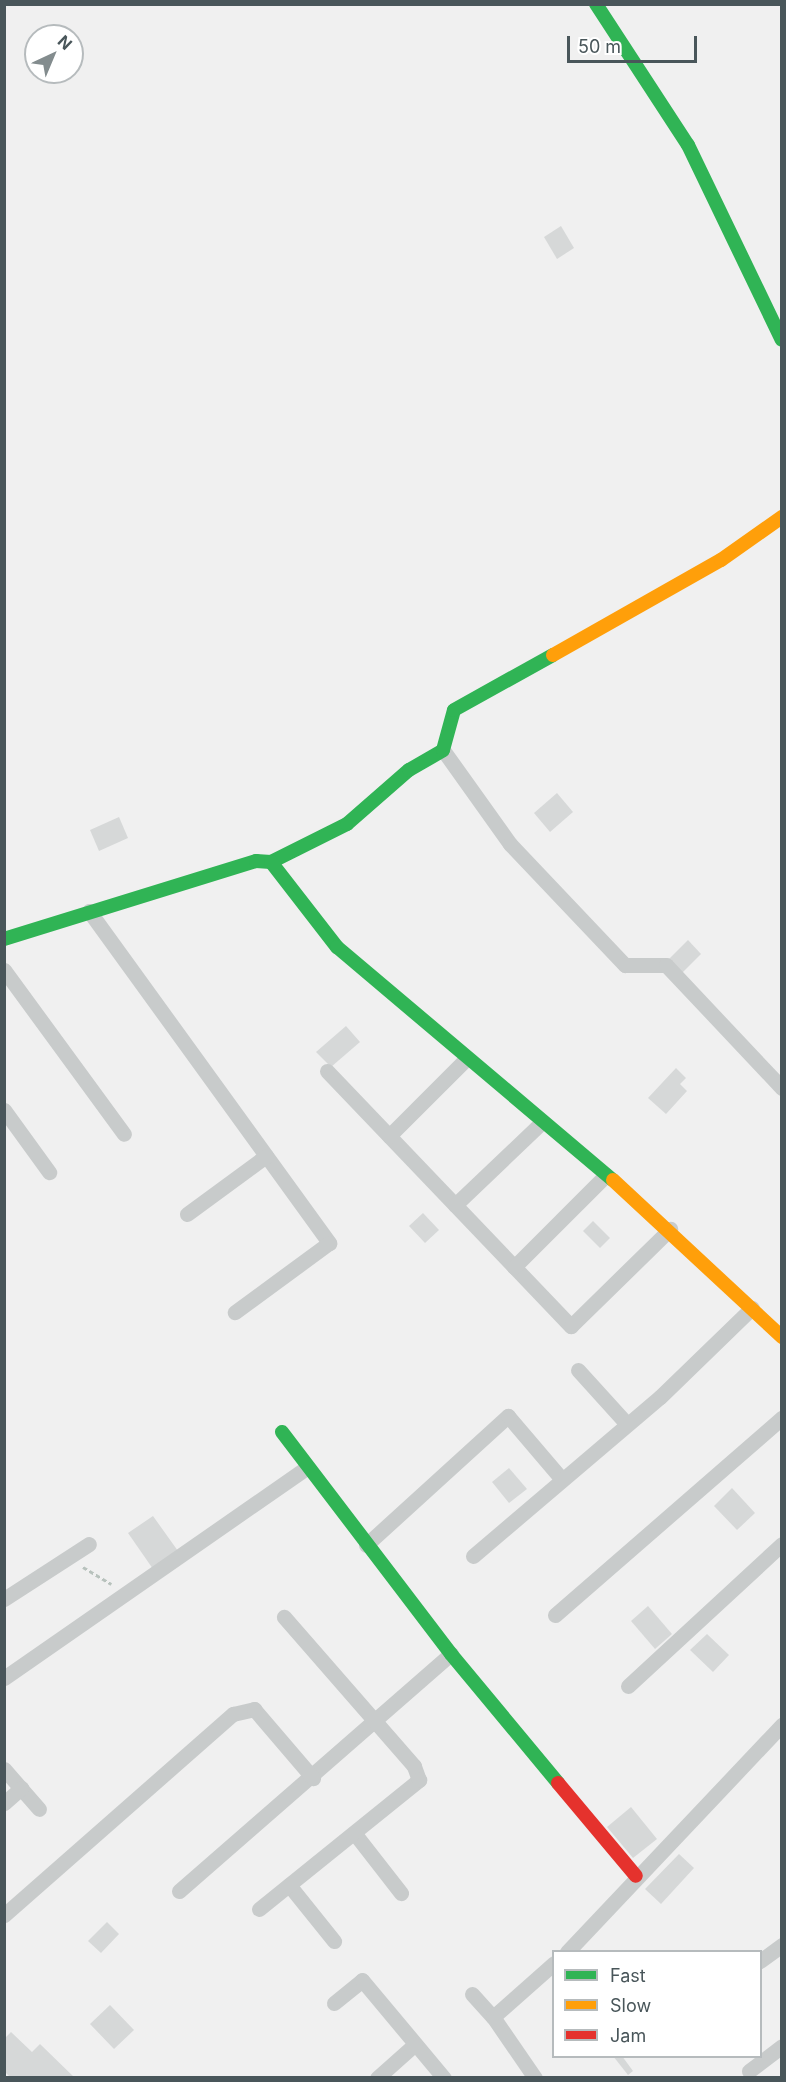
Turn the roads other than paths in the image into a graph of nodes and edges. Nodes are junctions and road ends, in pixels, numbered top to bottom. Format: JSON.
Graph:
{"nodes":[{"id":1,"x":596,"y":4,"type":"edge"},
{"id":2,"x":782,"y":340,"type":"edge"},
{"id":3,"x":782,"y":517,"type":"edge"},
{"id":4,"x":442,"y":750,"type":"junction"},
{"id":5,"x":271,"y":862,"type":"junction"},
{"id":6,"x":89,"y":911,"type":"junction"},
{"id":7,"x":4,"y":939,"type":"edge"},
{"id":8,"x":4,"y":970,"type":"edge"},
{"id":9,"x":465,"y":1060,"type":"junction"},
{"id":10,"x":327,"y":1071,"type":"dead end"},
{"id":11,"x":782,"y":1088,"type":"edge"},
{"id":12,"x":4,"y":1110,"type":"edge"},
{"id":13,"x":541,"y":1123,"type":"junction"},
{"id":14,"x":124,"y":1134,"type":"dead end"},
{"id":15,"x":389,"y":1136,"type":"junction"},
{"id":16,"x":266,"y":1156,"type":"junction"},
{"id":17,"x":49,"y":1172,"type":"dead end"},
{"id":18,"x":606,"y":1175,"type":"junction"},
{"id":19,"x":454,"y":1205,"type":"junction"},
{"id":20,"x":187,"y":1215,"type":"dead end"},
{"id":21,"x":670,"y":1229,"type":"junction"},
{"id":22,"x":514,"y":1267,"type":"junction"},
{"id":23,"x":752,"y":1308,"type":"junction"},
{"id":24,"x":236,"y":1312,"type":"dead end"},
{"id":25,"x":782,"y":1337,"type":"edge"},
{"id":26,"x":578,"y":1370,"type":"dead end"},
{"id":27,"x":782,"y":1418,"type":"edge"},
{"id":28,"x":626,"y":1423,"type":"junction"},
{"id":29,"x":282,"y":1432,"type":"dead end"},
{"id":30,"x":306,"y":1468,"type":"junction"},
{"id":31,"x":560,"y":1477,"type":"junction"},
{"id":32,"x":89,"y":1544,"type":"dead end"},
{"id":33,"x":782,"y":1544,"type":"edge"},
{"id":34,"x":366,"y":1545,"type":"junction"},
{"id":35,"x":473,"y":1556,"type":"dead end"},
{"id":36,"x":4,"y":1599,"type":"edge"},
{"id":37,"x":555,"y":1615,"type":"dead end"},
{"id":38,"x":284,"y":1617,"type":"dead end"},
{"id":39,"x":451,"y":1654,"type":"junction"},
{"id":40,"x":4,"y":1678,"type":"edge"},
{"id":41,"x":628,"y":1686,"type":"dead end"},
{"id":42,"x":375,"y":1721,"type":"junction"},
{"id":43,"x":782,"y":1725,"type":"edge"},
{"id":44,"x":4,"y":1769,"type":"edge"},
{"id":45,"x":313,"y":1778,"type":"junction"},
{"id":46,"x":21,"y":1788,"type":"junction"},
{"id":47,"x":4,"y":1803,"type":"edge"},
{"id":48,"x":39,"y":1809,"type":"dead end"},
{"id":49,"x":355,"y":1834,"type":"junction"},
{"id":50,"x":636,"y":1876,"type":"junction"},
{"id":51,"x":289,"y":1886,"type":"junction"},
{"id":52,"x":179,"y":1891,"type":"dead end"},
{"id":53,"x":400,"y":1893,"type":"dead end"},
{"id":54,"x":259,"y":1909,"type":"dead end"},
{"id":55,"x":4,"y":1915,"type":"edge"},
{"id":56,"x":334,"y":1941,"type":"dead end"},
{"id":57,"x":782,"y":1945,"type":"edge"},
{"id":58,"x":569,"y":1950,"type":"edge"},
{"id":59,"x":762,"y":1960,"type":"edge"},
{"id":60,"x":552,"y":1965,"type":"edge"},
{"id":61,"x":472,"y":1994,"type":"dead end"},
{"id":62,"x":334,"y":2003,"type":"dead end"},
{"id":63,"x":494,"y":2017,"type":"junction"},
{"id":64,"x":414,"y":2045,"type":"junction"},
{"id":65,"x":782,"y":2046,"type":"edge"},
{"id":66,"x":749,"y":2071,"type":"dead end"},
{"id":67,"x":377,"y":2078,"type":"edge"},
{"id":68,"x":444,"y":2078,"type":"edge"},
{"id":69,"x":535,"y":2078,"type":"edge"}],
"edges":[{"from":1,"to":2,"type":"street"},
{"from":3,"to":4,"type":"street"},
{"from":4,"to":5,"type":"street"},
{"from":4,"to":11,"type":"street"},
{"from":5,"to":6,"type":"street"},
{"from":5,"to":9,"type":"street"},
{"from":6,"to":7,"type":"street"},
{"from":6,"to":16,"type":"street"},
{"from":8,"to":14,"type":"street"},
{"from":9,"to":13,"type":"street"},
{"from":9,"to":15,"type":"street"},
{"from":10,"to":15,"type":"street"},
{"from":12,"to":17,"type":"street"},
{"from":13,"to":18,"type":"street"},
{"from":13,"to":19,"type":"street"},
{"from":15,"to":19,"type":"street"},
{"from":16,"to":20,"type":"street"},
{"from":16,"to":24,"type":"street"},
{"from":18,"to":21,"type":"street"},
{"from":18,"to":22,"type":"street"},
{"from":19,"to":22,"type":"street"},
{"from":21,"to":22,"type":"street"},
{"from":21,"to":23,"type":"street"},
{"from":23,"to":25,"type":"street"},
{"from":23,"to":28,"type":"street"},
{"from":26,"to":28,"type":"street"},
{"from":27,"to":37,"type":"street"},
{"from":28,"to":31,"type":"street"},
{"from":29,"to":30,"type":"street"},
{"from":30,"to":34,"type":"street"},
{"from":30,"to":40,"type":"street"},
{"from":31,"to":34,"type":"street"},
{"from":31,"to":35,"type":"street"},
{"from":32,"to":36,"type":"street"},
{"from":33,"to":41,"type":"street"},
{"from":34,"to":39,"type":"street"},
{"from":38,"to":42,"type":"street"},
{"from":39,"to":42,"type":"street"},
{"from":39,"to":50,"type":"street"},
{"from":42,"to":45,"type":"street"},
{"from":42,"to":49,"type":"street"},
{"from":43,"to":50,"type":"street"},
{"from":44,"to":46,"type":"street"},
{"from":45,"to":52,"type":"street"},
{"from":45,"to":55,"type":"street"},
{"from":46,"to":47,"type":"street"},
{"from":46,"to":48,"type":"street"},
{"from":49,"to":51,"type":"street"},
{"from":49,"to":53,"type":"street"},
{"from":50,"to":58,"type":"street"},
{"from":51,"to":54,"type":"street"},
{"from":51,"to":56,"type":"street"},
{"from":57,"to":59,"type":"street"},
{"from":60,"to":63,"type":"street"},
{"from":61,"to":63,"type":"street"},
{"from":62,"to":64,"type":"street"},
{"from":63,"to":69,"type":"street"},
{"from":64,"to":67,"type":"street"},
{"from":64,"to":68,"type":"street"},
{"from":65,"to":66,"type":"street"}]}
